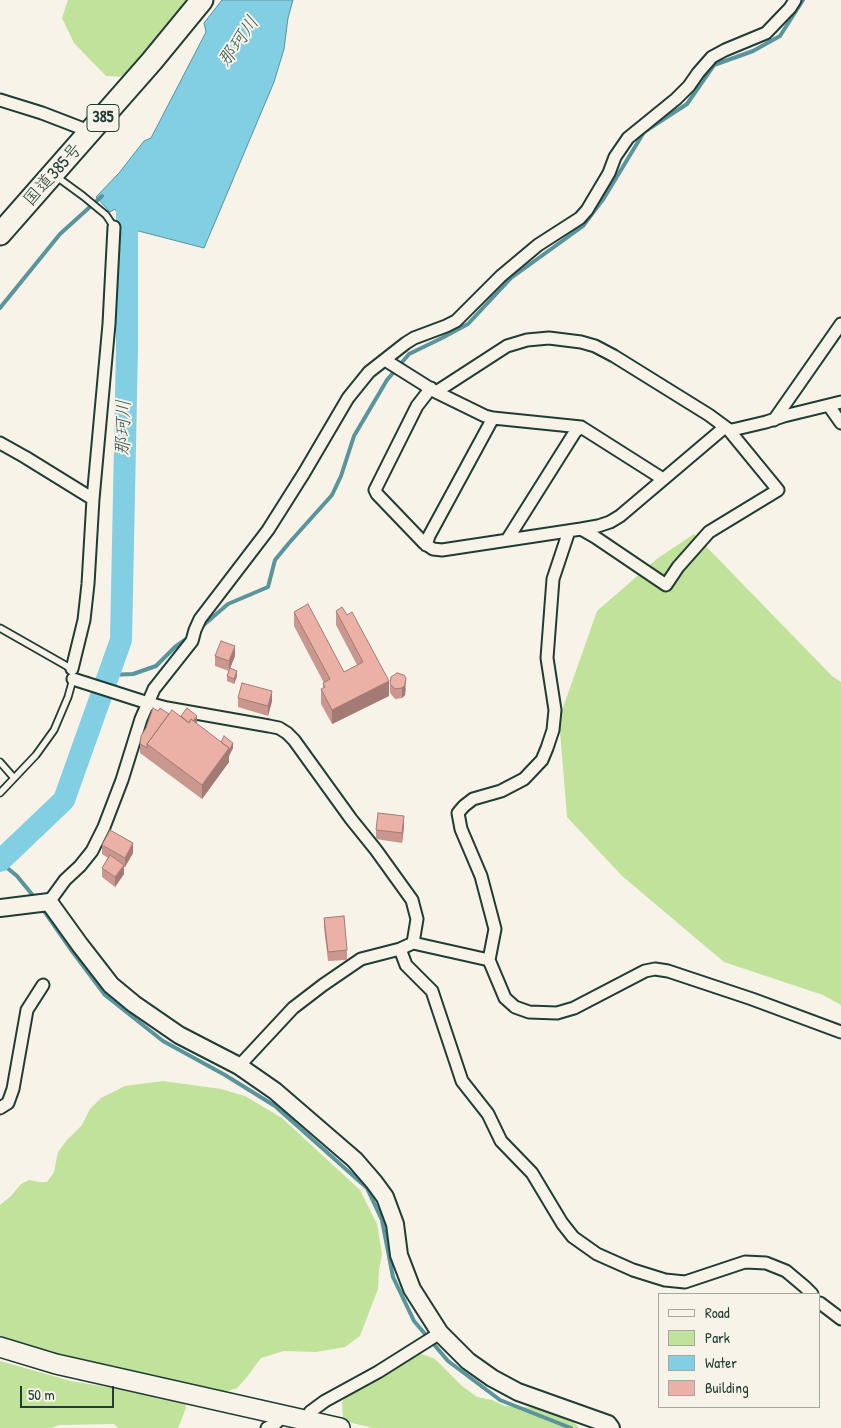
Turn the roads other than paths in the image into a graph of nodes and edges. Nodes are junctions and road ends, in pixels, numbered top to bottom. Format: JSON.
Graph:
{"nodes":[{"id":1,"x":202,"y":0,"type":"edge"},
{"id":2,"x":795,"y":0,"type":"edge"},
{"id":3,"x":0,"y":100,"type":"edge"},
{"id":4,"x":89,"y":134,"type":"junction"},
{"id":5,"x":53,"y":174,"type":"junction"},
{"id":6,"x":114,"y":227,"type":"joint"},
{"id":7,"x":0,"y":234,"type":"edge"},
{"id":8,"x":841,"y":324,"type":"edge"},
{"id":9,"x":385,"y":360,"type":"junction"},
{"id":10,"x":434,"y":390,"type":"junction"},
{"id":11,"x":841,"y":402,"type":"edge"},
{"id":12,"x":829,"y":406,"type":"junction"},
{"id":13,"x":493,"y":418,"type":"junction"},
{"id":14,"x":774,"y":420,"type":"junction"},
{"id":15,"x":841,"y":423,"type":"edge"},
{"id":16,"x":581,"y":427,"type":"junction"},
{"id":17,"x":726,"y":428,"type":"junction"},
{"id":18,"x":0,"y":443,"type":"edge"},
{"id":19,"x":663,"y":479,"type":"junction"},
{"id":20,"x":93,"y":499,"type":"junction"},
{"id":21,"x":581,"y":529,"type":"junction"},
{"id":22,"x":569,"y":531,"type":"junction"},
{"id":23,"x":507,"y":540,"type":"junction"},
{"id":24,"x":426,"y":545,"type":"junction"},
{"id":25,"x":0,"y":628,"type":"edge"},
{"id":26,"x":74,"y":676,"type":"junction"},
{"id":27,"x":144,"y":702,"type":"junction"},
{"id":28,"x":0,"y":762,"type":"edge"},
{"id":29,"x":14,"y":778,"type":"junction"},
{"id":30,"x":0,"y":793,"type":"edge"},
{"id":31,"x":49,"y":902,"type":"junction"},
{"id":32,"x":0,"y":908,"type":"edge"},
{"id":33,"x":413,"y":943,"type":"junction"},
{"id":34,"x":400,"y":949,"type":"junction"},
{"id":35,"x":489,"y":960,"type":"junction"},
{"id":36,"x":43,"y":986,"type":"dead end"},
{"id":37,"x":841,"y":1032,"type":"edge"},
{"id":38,"x":239,"y":1066,"type":"junction"},
{"id":39,"x":0,"y":1108,"type":"edge"},
{"id":40,"x":811,"y":1293,"type":"edge"},
{"id":41,"x":821,"y":1304,"type":"edge"},
{"id":42,"x":841,"y":1319,"type":"edge"},
{"id":43,"x":440,"y":1333,"type":"junction"},
{"id":44,"x":0,"y":1347,"type":"edge"},
{"id":45,"x":281,"y":1414,"type":"junction"},
{"id":46,"x":308,"y":1421,"type":"junction"},
{"id":47,"x":267,"y":1428,"type":"edge"},
{"id":48,"x":340,"y":1428,"type":"edge"},
{"id":49,"x":611,"y":1428,"type":"edge"}],
"edges":[{"from":1,"to":4,"type":"highway","name":"国道385号","number":"385"},
{"from":2,"to":9,"type":"street"},
{"from":3,"to":4,"type":"street"},
{"from":4,"to":5,"type":"highway","name":"国道385号","number":"385"},
{"from":5,"to":6,"type":"lane"},
{"from":5,"to":7,"type":"highway","name":"国道385号","number":"385"},
{"from":6,"to":20,"type":"street"},
{"from":8,"to":14,"type":"street"},
{"from":9,"to":10,"type":"street"},
{"from":9,"to":27,"type":"street"},
{"from":10,"to":13,"type":"street"},
{"from":10,"to":17,"type":"street"},
{"from":10,"to":24,"type":"street"},
{"from":11,"to":12,"type":"street"},
{"from":12,"to":14,"type":"street"},
{"from":12,"to":15,"type":"street"},
{"from":13,"to":16,"type":"street"},
{"from":13,"to":24,"type":"street"},
{"from":14,"to":17,"type":"street"},
{"from":16,"to":19,"type":"street"},
{"from":16,"to":23,"type":"street"},
{"from":17,"to":19,"type":"street"},
{"from":17,"to":21,"type":"street"},
{"from":18,"to":20,"type":"street"},
{"from":19,"to":21,"type":"street"},
{"from":20,"to":26,"type":"street"},
{"from":21,"to":22,"type":"street"},
{"from":22,"to":23,"type":"street"},
{"from":22,"to":35,"type":"street"},
{"from":23,"to":24,"type":"street"},
{"from":25,"to":26,"type":"lane"},
{"from":26,"to":27,"type":"street"},
{"from":26,"to":29,"type":"lane"},
{"from":27,"to":31,"type":"street"},
{"from":27,"to":33,"type":"street"},
{"from":28,"to":29,"type":"lane"},
{"from":29,"to":30,"type":"lane"},
{"from":31,"to":32,"type":"street"},
{"from":31,"to":38,"type":"street"},
{"from":33,"to":34,"type":"street"},
{"from":33,"to":35,"type":"street"},
{"from":34,"to":38,"type":"street"},
{"from":34,"to":40,"type":"street"},
{"from":35,"to":37,"type":"street"},
{"from":36,"to":39,"type":"street"},
{"from":38,"to":43,"type":"street"},
{"from":41,"to":42,"type":"street"},
{"from":43,"to":46,"type":"street"},
{"from":43,"to":49,"type":"street"},
{"from":44,"to":45,"type":"main road"},
{"from":45,"to":46,"type":"main road"},
{"from":45,"to":47,"type":"street"},
{"from":46,"to":48,"type":"main road"}]}
